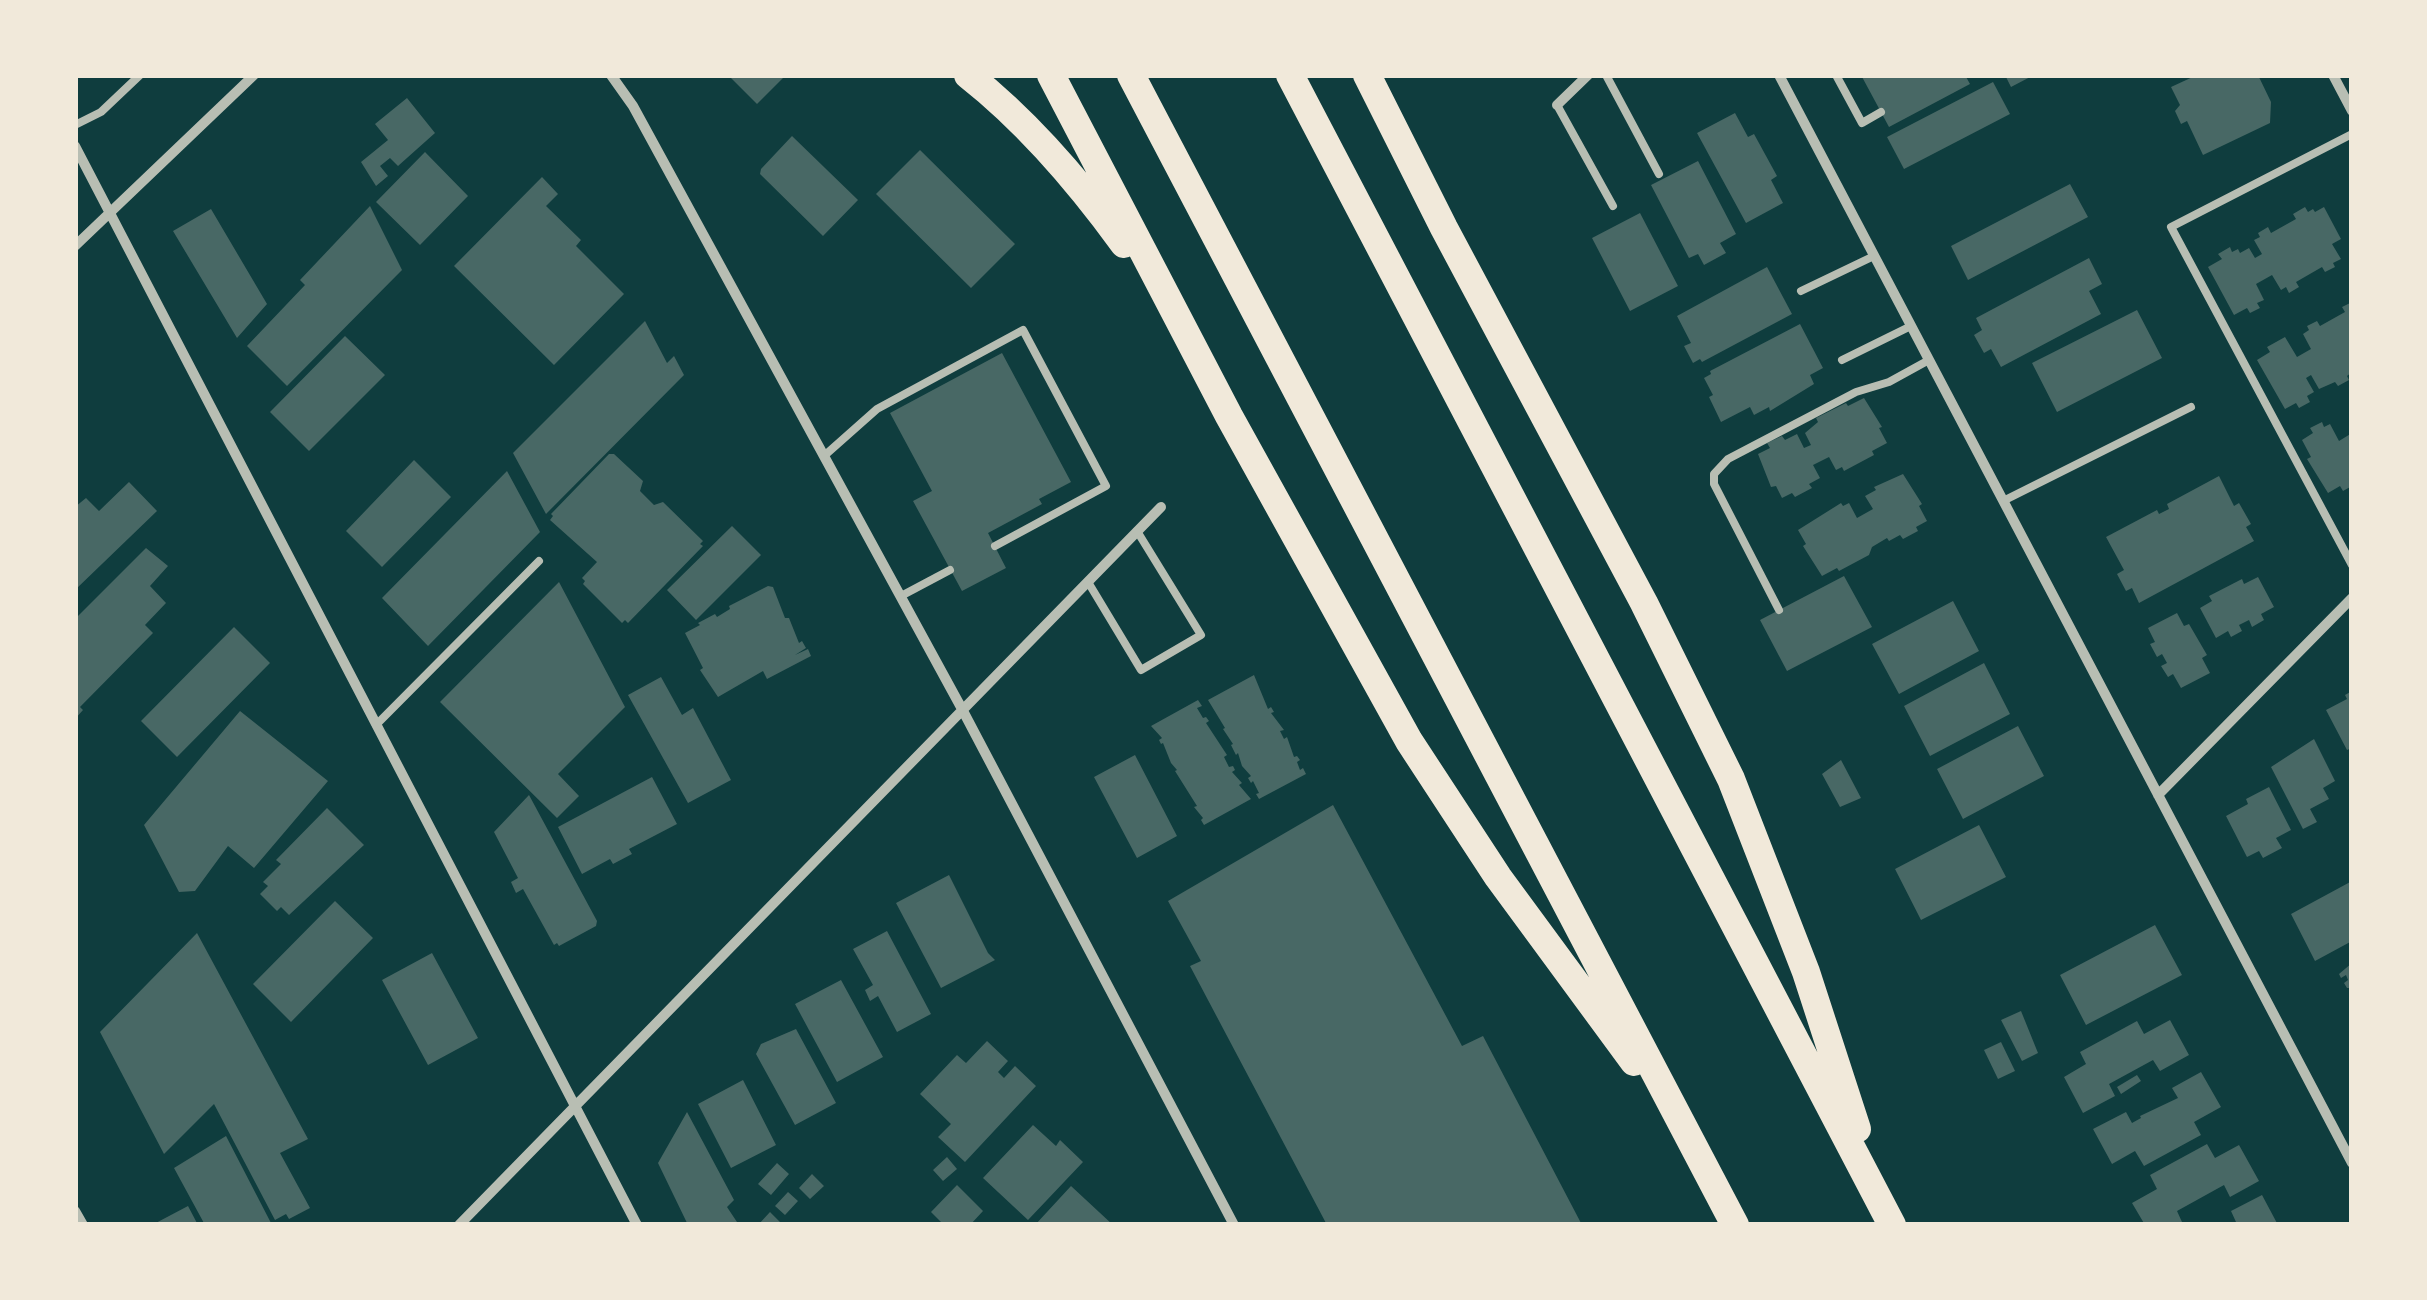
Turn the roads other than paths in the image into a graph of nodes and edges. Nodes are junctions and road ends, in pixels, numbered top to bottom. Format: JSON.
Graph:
{"nodes":[{"id":1,"x":140,"y":75,"type":"edge"},
{"id":2,"x":254,"y":75,"type":"edge"},
{"id":3,"x":612,"y":75,"type":"edge"},
{"id":4,"x":968,"y":75,"type":"edge"},
{"id":5,"x":1051,"y":75,"type":"edge"},
{"id":6,"x":1131,"y":75,"type":"edge"},
{"id":7,"x":1290,"y":75,"type":"edge"},
{"id":8,"x":1369,"y":75,"type":"edge"},
{"id":9,"x":1588,"y":75,"type":"edge"},
{"id":10,"x":1606,"y":75,"type":"edge"},
{"id":11,"x":1779,"y":75,"type":"edge"},
{"id":12,"x":1836,"y":75,"type":"edge"},
{"id":13,"x":2333,"y":75,"type":"edge"},
{"id":14,"x":1558,"y":104,"type":"joint"},
{"id":15,"x":2352,"y":110,"type":"edge"},
{"id":16,"x":1881,"y":112,"type":"dead end"},
{"id":17,"x":75,"y":125,"type":"edge"},
{"id":18,"x":2352,"y":134,"type":"edge"},
{"id":19,"x":75,"y":146,"type":"edge"},
{"id":20,"x":1658,"y":174,"type":"dead end"},
{"id":21,"x":1613,"y":206,"type":"dead end"},
{"id":22,"x":110,"y":213,"type":"junction"},
{"id":23,"x":75,"y":246,"type":"edge"},
{"id":24,"x":1874,"y":256,"type":"junction"},
{"id":25,"x":1801,"y":291,"type":"dead end"},
{"id":26,"x":1911,"y":326,"type":"junction"},
{"id":27,"x":1842,"y":360,"type":"dead end"},
{"id":28,"x":1929,"y":360,"type":"junction"},
{"id":29,"x":2191,"y":407,"type":"dead end"},
{"id":30,"x":1229,"y":416,"type":"junction"},
{"id":31,"x":824,"y":456,"type":"junction"},
{"id":32,"x":2003,"y":500,"type":"junction"},
{"id":33,"x":1161,"y":508,"type":"dead end"},
{"id":34,"x":1138,"y":531,"type":"junction"},
{"id":35,"x":995,"y":546,"type":"dead end"},
{"id":36,"x":538,"y":561,"type":"dead end"},
{"id":37,"x":2352,"y":566,"type":"edge"},
{"id":38,"x":950,"y":570,"type":"dead end"},
{"id":39,"x":1088,"y":582,"type":"junction"},
{"id":40,"x":901,"y":596,"type":"junction"},
{"id":41,"x":2352,"y":598,"type":"edge"},
{"id":42,"x":1779,"y":610,"type":"dead end"},
{"id":43,"x":962,"y":709,"type":"junction"},
{"id":44,"x":376,"y":725,"type":"junction"},
{"id":45,"x":2158,"y":795,"type":"junction"},
{"id":46,"x":574,"y":1107,"type":"junction"},
{"id":47,"x":1686,"y":1132,"type":"junction"},
{"id":48,"x":2352,"y":1163,"type":"edge"},
{"id":49,"x":75,"y":1210,"type":"edge"},
{"id":50,"x":1887,"y":1216,"type":"edge"},
{"id":51,"x":82,"y":1225,"type":"edge"},
{"id":52,"x":459,"y":1225,"type":"edge"},
{"id":53,"x":636,"y":1225,"type":"edge"},
{"id":54,"x":1234,"y":1225,"type":"edge"},
{"id":55,"x":1735,"y":1225,"type":"edge"}],
"edges":[{"from":1,"to":17,"type":"lane"},
{"from":2,"to":22,"type":"street"},
{"from":3,"to":31,"type":"street"},
{"from":4,"to":30,"type":"highway"},
{"from":5,"to":30,"type":"highway"},
{"from":6,"to":47,"type":"highway"},
{"from":7,"to":50,"type":"highway"},
{"from":8,"to":50,"type":"highway"},
{"from":9,"to":14,"type":"street"},
{"from":10,"to":20,"type":"lane"},
{"from":11,"to":24,"type":"street"},
{"from":12,"to":16,"type":"lane"},
{"from":13,"to":15,"type":"street"},
{"from":14,"to":21,"type":"lane"},
{"from":18,"to":37,"type":"lane"},
{"from":19,"to":22,"type":"street"},
{"from":22,"to":23,"type":"street"},
{"from":22,"to":44,"type":"street"},
{"from":24,"to":25,"type":"lane"},
{"from":24,"to":26,"type":"street"},
{"from":26,"to":27,"type":"lane"},
{"from":26,"to":28,"type":"street"},
{"from":28,"to":32,"type":"street"},
{"from":28,"to":42,"type":"lane"},
{"from":29,"to":32,"type":"lane"},
{"from":30,"to":47,"type":"highway"},
{"from":31,"to":35,"type":"lane"},
{"from":31,"to":40,"type":"street"},
{"from":32,"to":45,"type":"street"},
{"from":33,"to":34,"type":"street"},
{"from":34,"to":39,"type":"street"},
{"from":34,"to":39,"type":"lane"},
{"from":36,"to":44,"type":"lane"},
{"from":38,"to":40,"type":"lane"},
{"from":39,"to":43,"type":"street"},
{"from":40,"to":43,"type":"street"},
{"from":41,"to":45,"type":"street"},
{"from":43,"to":46,"type":"street"},
{"from":43,"to":54,"type":"street"},
{"from":44,"to":46,"type":"street"},
{"from":45,"to":48,"type":"street"},
{"from":46,"to":52,"type":"street"},
{"from":46,"to":53,"type":"street"},
{"from":47,"to":55,"type":"highway"},
{"from":49,"to":51,"type":"street"}]}
